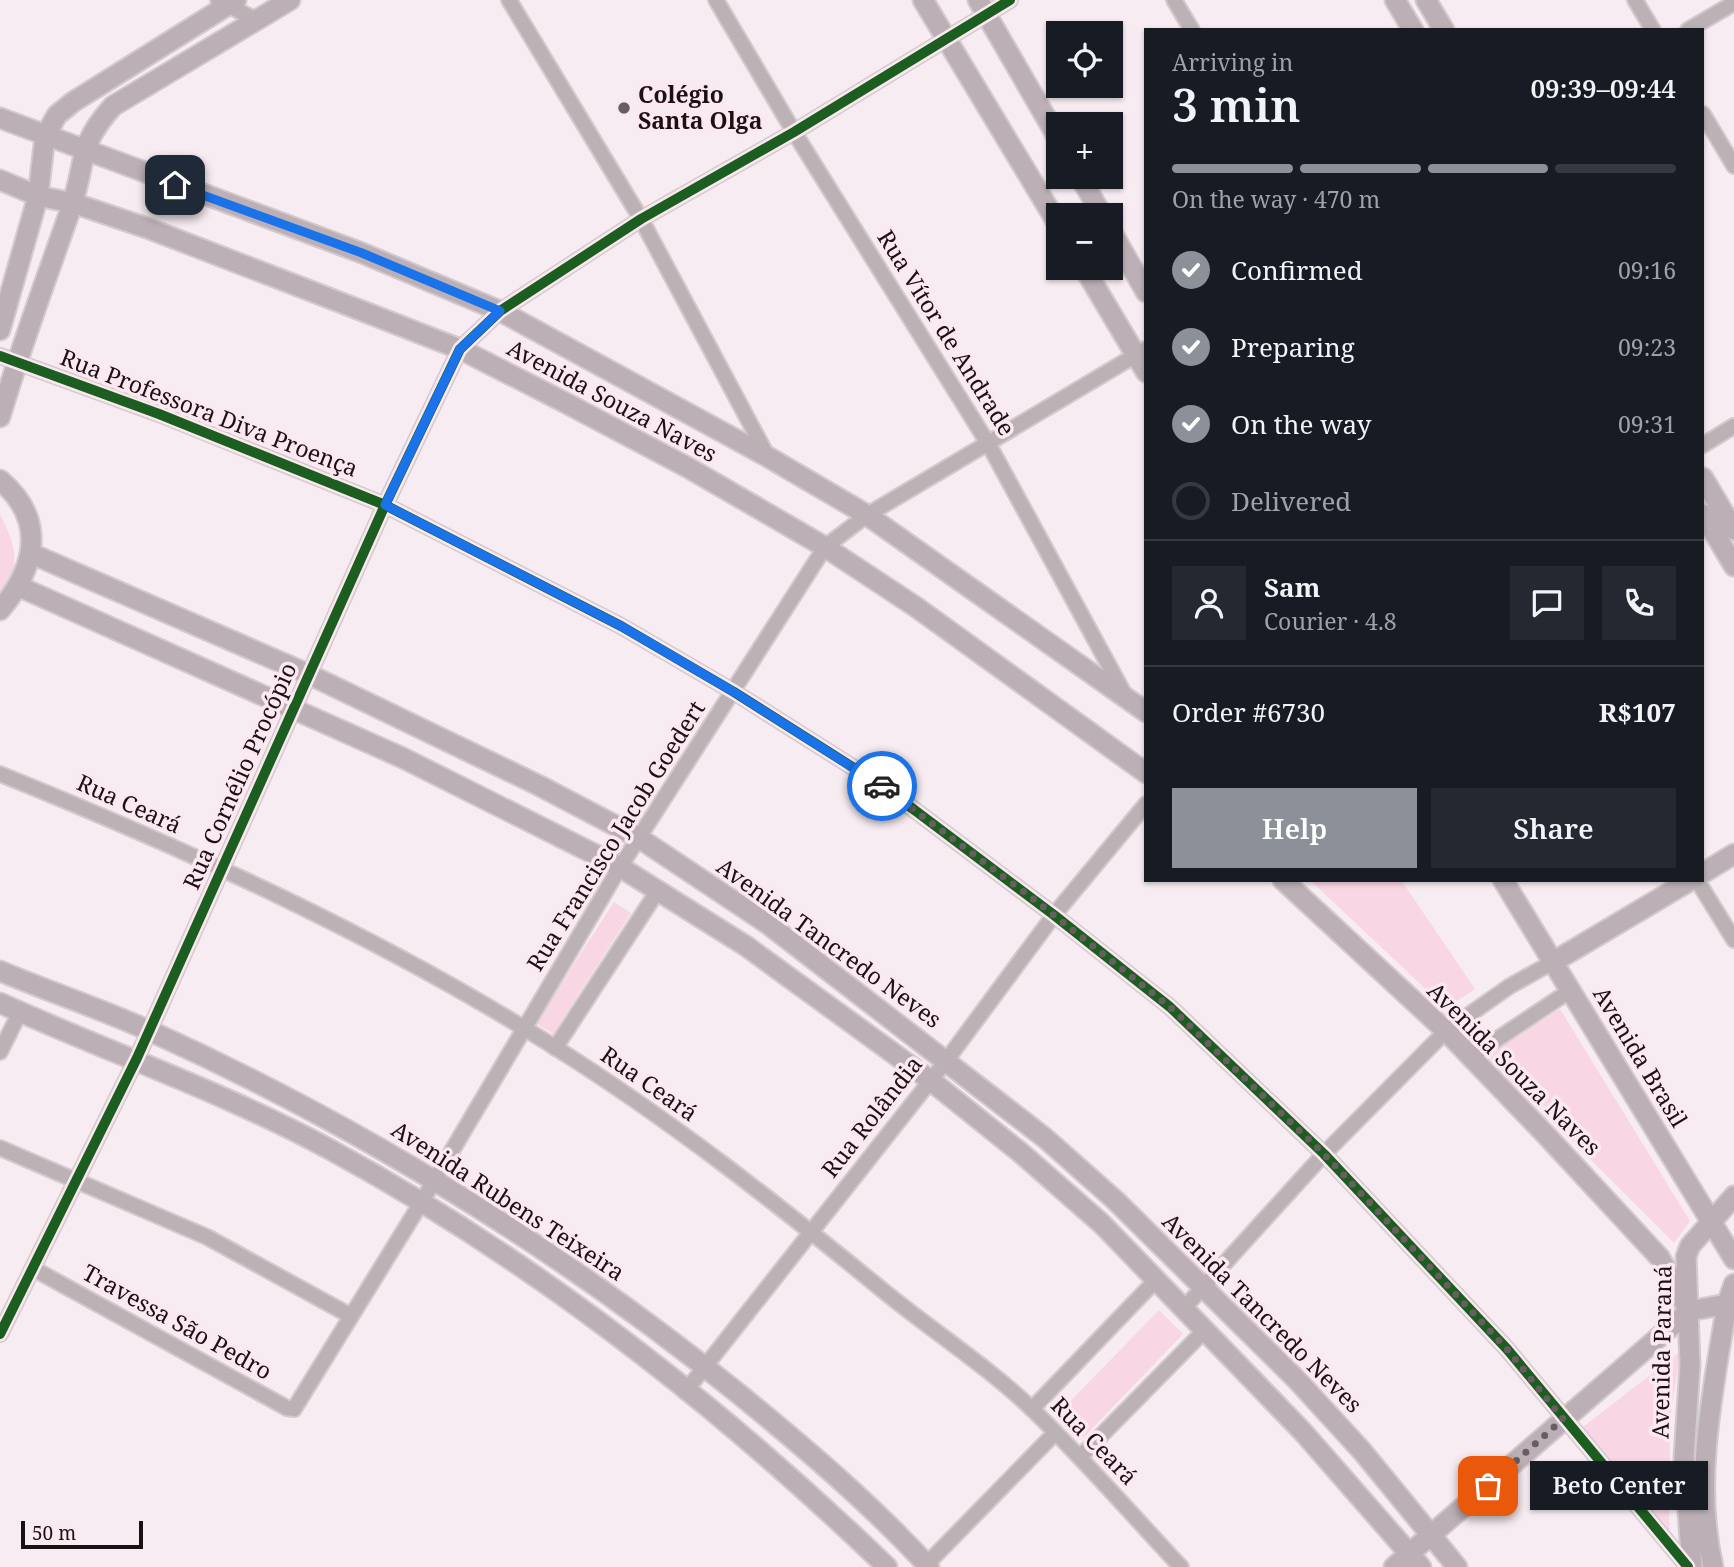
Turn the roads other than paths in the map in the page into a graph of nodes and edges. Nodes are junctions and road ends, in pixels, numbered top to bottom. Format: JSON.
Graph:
{"nodes":[{"id":1,"x":290,"y":0,"type":"edge"},
{"id":2,"x":509,"y":0,"type":"edge"},
{"id":3,"x":716,"y":0,"type":"edge"},
{"id":4,"x":923,"y":0,"type":"edge"},
{"id":5,"x":1010,"y":0,"type":"edge"},
{"id":6,"x":1174,"y":0,"type":"edge"},
{"id":7,"x":1395,"y":0,"type":"edge"},
{"id":8,"x":1426,"y":0,"type":"edge"},
{"id":9,"x":1635,"y":0,"type":"edge"},
{"id":10,"x":228,"y":1,"type":"edge"},
{"id":11,"x":1734,"y":3,"type":"edge"},
{"id":12,"x":982,"y":7,"type":"edge"},
{"id":13,"x":256,"y":20,"type":"junction"},
{"id":14,"x":1191,"y":28,"type":"edge"},
{"id":15,"x":1412,"y":28,"type":"edge"},
{"id":16,"x":1443,"y":28,"type":"edge"},
{"id":17,"x":1652,"y":28,"type":"edge"},
{"id":18,"x":1691,"y":28,"type":"edge"},
{"id":19,"x":946,"y":38,"type":"junction"},
{"id":20,"x":1704,"y":116,"type":"edge"},
{"id":21,"x":0,"y":118,"type":"edge"},
{"id":22,"x":1046,"y":118,"type":"edge"},
{"id":23,"x":794,"y":132,"type":"junction"},
{"id":24,"x":45,"y":136,"type":"junction"},
{"id":25,"x":83,"y":149,"type":"junction"},
{"id":26,"x":1734,"y":166,"type":"edge"},
{"id":27,"x":0,"y":180,"type":"edge"},
{"id":28,"x":38,"y":196,"type":"junction"},
{"id":29,"x":73,"y":204,"type":"junction"},
{"id":30,"x":1046,"y":204,"type":"edge"},
{"id":31,"x":641,"y":219,"type":"junction"},
{"id":32,"x":1123,"y":252,"type":"edge"},
{"id":33,"x":1092,"y":280,"type":"edge"},
{"id":34,"x":1144,"y":289,"type":"edge"},
{"id":35,"x":500,"y":311,"type":"junction"},
{"id":36,"x":0,"y":330,"type":"edge"},
{"id":37,"x":460,"y":349,"type":"junction"},
{"id":38,"x":8,"y":358,"type":"edge"},
{"id":39,"x":1143,"y":359,"type":"edge"},
{"id":40,"x":0,"y":416,"type":"edge"},
{"id":41,"x":1734,"y":426,"type":"edge"},
{"id":42,"x":1704,"y":443,"type":"edge"},
{"id":43,"x":989,"y":444,"type":"junction"},
{"id":44,"x":768,"y":457,"type":"junction"},
{"id":45,"x":0,"y":480,"type":"edge"},
{"id":46,"x":1704,"y":480,"type":"edge"},
{"id":47,"x":385,"y":505,"type":"junction"},
{"id":48,"x":867,"y":515,"type":"junction"},
{"id":49,"x":1704,"y":516,"type":"edge"},
{"id":50,"x":1734,"y":530,"type":"edge"},
{"id":51,"x":825,"y":547,"type":"junction"},
{"id":52,"x":32,"y":554,"type":"junction"},
{"id":53,"x":1734,"y":566,"type":"edge"},
{"id":54,"x":20,"y":587,"type":"junction"},
{"id":55,"x":0,"y":610,"type":"edge"},
{"id":56,"x":308,"y":674,"type":"junction"},
{"id":57,"x":734,"y":692,"type":"junction"},
{"id":58,"x":1126,"y":696,"type":"junction"},
{"id":59,"x":295,"y":710,"type":"junction"},
{"id":60,"x":1144,"y":710,"type":"edge"},
{"id":61,"x":1144,"y":772,"type":"edge"},
{"id":62,"x":0,"y":775,"type":"edge"},
{"id":63,"x":1144,"y":806,"type":"edge"},
{"id":64,"x":639,"y":838,"type":"junction"},
{"id":65,"x":1734,"y":855,"type":"edge"},
{"id":66,"x":620,"y":867,"type":"junction"},
{"id":67,"x":222,"y":871,"type":"junction"},
{"id":68,"x":1704,"y":872,"type":"edge"},
{"id":69,"x":1285,"y":882,"type":"edge"},
{"id":70,"x":1504,"y":882,"type":"edge"},
{"id":71,"x":1688,"y":882,"type":"edge"},
{"id":72,"x":1698,"y":882,"type":"edge"},
{"id":73,"x":659,"y":889,"type":"junction"},
{"id":74,"x":1054,"y":915,"type":"junction"},
{"id":75,"x":1734,"y":940,"type":"edge"},
{"id":76,"x":1553,"y":962,"type":"junction"},
{"id":77,"x":0,"y":971,"type":"edge"},
{"id":78,"x":1571,"y":990,"type":"junction"},
{"id":79,"x":0,"y":1003,"type":"edge"},
{"id":80,"x":20,"y":1012,"type":"junction"},
{"id":81,"x":524,"y":1028,"type":"junction"},
{"id":82,"x":149,"y":1030,"type":"junction"},
{"id":83,"x":1446,"y":1031,"type":"junction"},
{"id":84,"x":555,"y":1048,"type":"junction"},
{"id":85,"x":0,"y":1052,"type":"edge"},
{"id":86,"x":1472,"y":1056,"type":"junction"},
{"id":87,"x":136,"y":1058,"type":"junction"},
{"id":88,"x":946,"y":1061,"type":"junction"},
{"id":89,"x":930,"y":1080,"type":"junction"},
{"id":90,"x":0,"y":1148,"type":"edge"},
{"id":91,"x":1324,"y":1154,"type":"junction"},
{"id":92,"x":434,"y":1178,"type":"junction"},
{"id":93,"x":79,"y":1180,"type":"junction"},
{"id":94,"x":1734,"y":1196,"type":"edge"},
{"id":95,"x":422,"y":1203,"type":"junction"},
{"id":96,"x":1713,"y":1223,"type":"junction"},
{"id":97,"x":810,"y":1231,"type":"junction"},
{"id":98,"x":1734,"y":1259,"type":"edge"},
{"id":99,"x":34,"y":1269,"type":"junction"},
{"id":100,"x":1157,"y":1279,"type":"junction"},
{"id":101,"x":1734,"y":1284,"type":"edge"},
{"id":102,"x":1204,"y":1288,"type":"junction"},
{"id":103,"x":1731,"y":1305,"type":"edge"},
{"id":104,"x":1185,"y":1307,"type":"junction"},
{"id":105,"x":1689,"y":1311,"type":"junction"},
{"id":106,"x":351,"y":1315,"type":"junction"},
{"id":107,"x":1206,"y":1329,"type":"junction"},
{"id":108,"x":0,"y":1335,"type":"edge"},
{"id":109,"x":704,"y":1366,"type":"junction"},
{"id":110,"x":685,"y":1392,"type":"junction"},
{"id":111,"x":299,"y":1404,"type":"joint"},
{"id":112,"x":1032,"y":1409,"type":"junction"},
{"id":113,"x":1563,"y":1419,"type":"junction"},
{"id":114,"x":1055,"y":1433,"type":"junction"},
{"id":115,"x":1080,"y":1457,"type":"junction"},
{"id":116,"x":1431,"y":1536,"type":"junction"},
{"id":117,"x":1415,"y":1561,"type":"edge"},
{"id":118,"x":926,"y":1566,"type":"edge"},
{"id":119,"x":887,"y":1567,"type":"edge"},
{"id":120,"x":1181,"y":1567,"type":"edge"},
{"id":121,"x":1394,"y":1567,"type":"edge"},
{"id":122,"x":1457,"y":1567,"type":"edge"},
{"id":123,"x":1690,"y":1567,"type":"edge"},
{"id":124,"x":1713,"y":1567,"type":"edge"}],
"edges":[{"from":1,"to":13,"type":"street"},
{"from":2,"to":31,"type":"street"},
{"from":3,"to":23,"type":"street","name":"Rua Vítor de Andrade"},
{"from":4,"to":19,"type":"street"},
{"from":5,"to":12,"type":"street","name":"Rua Cornélio Procópio"},
{"from":6,"to":14,"type":"street"},
{"from":7,"to":15,"type":"street"},
{"from":8,"to":16,"type":"street"},
{"from":9,"to":17,"type":"street"},
{"from":10,"to":13,"type":"street"},
{"from":10,"to":24,"type":"street"},
{"from":11,"to":18,"type":"street"},
{"from":12,"to":19,"type":"street","name":"Rua Cornélio Procópio"},
{"from":12,"to":22,"type":"street"},
{"from":13,"to":25,"type":"street"},
{"from":19,"to":23,"type":"street","name":"Rua Cornélio Procópio"},
{"from":19,"to":30,"type":"street"},
{"from":20,"to":26,"type":"street"},
{"from":21,"to":24,"type":"street","name":"Avenida Souza Naves"},
{"from":23,"to":31,"type":"street","name":"Rua Cornélio Procópio"},
{"from":23,"to":43,"type":"street","name":"Rua Vítor de Andrade"},
{"from":24,"to":25,"type":"street","name":"Avenida Souza Naves"},
{"from":24,"to":28,"type":"street"},
{"from":25,"to":29,"type":"street"},
{"from":25,"to":35,"type":"street","name":"Avenida Souza Naves"},
{"from":27,"to":28,"type":"street","name":"Avenida Souza Naves"},
{"from":28,"to":29,"type":"street","name":"Avenida Souza Naves"},
{"from":28,"to":36,"type":"street"},
{"from":29,"to":37,"type":"street","name":"Avenida Souza Naves"},
{"from":29,"to":38,"type":"street"},
{"from":31,"to":35,"type":"street","name":"Rua Cornélio Procópio"},
{"from":31,"to":44,"type":"street"},
{"from":32,"to":34,"type":"street"},
{"from":33,"to":39,"type":"street"},
{"from":35,"to":37,"type":"street","name":"Rua Cornélio Procópio"},
{"from":35,"to":44,"type":"street","name":"Avenida Souza Naves"},
{"from":37,"to":47,"type":"street","name":"Rua Cornélio Procópio"},
{"from":37,"to":51,"type":"street","name":"Avenida Souza Naves"},
{"from":38,"to":40,"type":"street"},
{"from":38,"to":47,"type":"street","name":"Rua Professora Diva Proença"},
{"from":39,"to":43,"type":"street","name":"Rua Francisco Jacob Goedert"},
{"from":41,"to":42,"type":"street"},
{"from":43,"to":48,"type":"street","name":"Rua Francisco Jacob Goedert"},
{"from":43,"to":58,"type":"street","name":"Rua Vítor de Andrade"},
{"from":44,"to":48,"type":"street","name":"Avenida Souza Naves"},
{"from":45,"to":52,"type":"street"},
{"from":46,"to":50,"type":"street"},
{"from":47,"to":56,"type":"street","name":"Rua Cornélio Procópio"},
{"from":47,"to":57,"type":"street","name":"Rua Professora Diva Proença"},
{"from":48,"to":51,"type":"street","name":"Rua Francisco Jacob Goedert"},
{"from":48,"to":58,"type":"street","name":"Avenida Souza Naves"},
{"from":49,"to":53,"type":"street"},
{"from":51,"to":57,"type":"street","name":"Rua Francisco Jacob Goedert"},
{"from":51,"to":61,"type":"street","name":"Avenida Souza Naves"},
{"from":52,"to":54,"type":"street"},
{"from":52,"to":56,"type":"street","name":"Avenida Tancredo Neves"},
{"from":54,"to":55,"type":"street"},
{"from":54,"to":59,"type":"street"},
{"from":56,"to":59,"type":"street","name":"Rua Cornélio Procópio"},
{"from":56,"to":64,"type":"street","name":"Avenida Tancredo Neves"},
{"from":57,"to":64,"type":"street","name":"Rua Francisco Jacob Goedert"},
{"from":57,"to":74,"type":"street","name":"Rua Professora Diva Proença"},
{"from":58,"to":60,"type":"street","name":"Avenida Souza Naves"},
{"from":59,"to":66,"type":"street"},
{"from":59,"to":67,"type":"street","name":"Rua Cornélio Procópio"},
{"from":62,"to":67,"type":"street","name":"Rua Ceará"},
{"from":63,"to":74,"type":"street","name":"Rua Rolândia"},
{"from":64,"to":66,"type":"street","name":"Rua Francisco Jacob Goedert"},
{"from":64,"to":88,"type":"street","name":"Avenida Tancredo Neves"},
{"from":65,"to":68,"type":"street"},
{"from":66,"to":73,"type":"street"},
{"from":66,"to":81,"type":"street","name":"Rua Francisco Jacob Goedert"},
{"from":67,"to":81,"type":"street","name":"Rua Ceará"},
{"from":67,"to":82,"type":"street","name":"Rua Cornélio Procópio"},
{"from":69,"to":83,"type":"street","name":"Avenida Souza Naves"},
{"from":70,"to":76,"type":"street","name":"Avenida Brasil"},
{"from":71,"to":76,"type":"street"},
{"from":72,"to":75,"type":"street"},
{"from":73,"to":84,"type":"street"},
{"from":73,"to":89,"type":"street"},
{"from":74,"to":88,"type":"street","name":"Rua Rolândia"},
{"from":74,"to":91,"type":"street","name":"Rua Professora Diva Proença"},
{"from":76,"to":78,"type":"street","name":"Avenida Brasil"},
{"from":76,"to":83,"type":"street"},
{"from":77,"to":82,"type":"street","name":"Avenida Rubens Teixeira"},
{"from":78,"to":86,"type":"street"},
{"from":78,"to":96,"type":"street","name":"Avenida Brasil"},
{"from":79,"to":80,"type":"street"},
{"from":80,"to":85,"type":"street"},
{"from":80,"to":87,"type":"street"},
{"from":81,"to":84,"type":"street","name":"Rua Ceará"},
{"from":81,"to":92,"type":"street","name":"Rua Francisco Jacob Goedert"},
{"from":82,"to":87,"type":"street","name":"Rua Cornélio Procópio"},
{"from":82,"to":92,"type":"street","name":"Avenida Rubens Teixeira"},
{"from":83,"to":86,"type":"street","name":"Avenida Souza Naves"},
{"from":83,"to":91,"type":"street"},
{"from":84,"to":97,"type":"street","name":"Rua Ceará"},
{"from":86,"to":105,"type":"street","name":"Avenida Souza Naves"},
{"from":87,"to":93,"type":"street","name":"Rua Cornélio Procópio"},
{"from":87,"to":95,"type":"street"},
{"from":88,"to":89,"type":"street","name":"Rua Rolândia"},
{"from":88,"to":102,"type":"street","name":"Avenida Tancredo Neves"},
{"from":89,"to":97,"type":"street","name":"Rua Rolândia"},
{"from":89,"to":100,"type":"street"},
{"from":90,"to":93,"type":"street"},
{"from":91,"to":102,"type":"street"},
{"from":91,"to":113,"type":"street","name":"Rua Professora Diva Proença"},
{"from":92,"to":95,"type":"street","name":"Rua Francisco Jacob Goedert"},
{"from":92,"to":109,"type":"street","name":"Avenida Rubens Teixeira"},
{"from":93,"to":99,"type":"street","name":"Rua Cornélio Procópio"},
{"from":93,"to":106,"type":"street"},
{"from":94,"to":96,"type":"street","name":"Avenida Paraná"},
{"from":95,"to":106,"type":"street","name":"Rua Francisco Jacob Goedert"},
{"from":95,"to":110,"type":"street"},
{"from":96,"to":98,"type":"street","name":"Avenida Brasil"},
{"from":96,"to":105,"type":"street","name":"Avenida Paraná"},
{"from":97,"to":109,"type":"street","name":"Rua Rolândia"},
{"from":97,"to":112,"type":"street","name":"Rua Ceará"},
{"from":99,"to":108,"type":"street","name":"Rua Cornélio Procópio"},
{"from":99,"to":111,"type":"street","name":"Travessa São Pedro"},
{"from":100,"to":104,"type":"street"},
{"from":100,"to":112,"type":"street"},
{"from":101,"to":103,"type":"street","name":"Avenida Paraná"},
{"from":102,"to":104,"type":"street"},
{"from":102,"to":116,"type":"street","name":"Avenida Tancredo Neves"},
{"from":103,"to":105,"type":"street"},
{"from":103,"to":124,"type":"street","name":"Avenida Paraná"},
{"from":104,"to":107,"type":"street"},
{"from":105,"to":113,"type":"street"},
{"from":105,"to":123,"type":"street","name":"Avenida Paraná"},
{"from":106,"to":111,"type":"street","name":"Rua Francisco Jacob Goedert"},
{"from":107,"to":115,"type":"street"},
{"from":107,"to":117,"type":"street"},
{"from":109,"to":110,"type":"street","name":"Rua Rolândia"},
{"from":109,"to":118,"type":"street","name":"Avenida Rubens Teixeira"},
{"from":110,"to":119,"type":"street"},
{"from":112,"to":114,"type":"street","name":"Rua Ceará"},
{"from":113,"to":116,"type":"street"},
{"from":113,"to":123,"type":"street","name":"Rua Professora Diva Proença"},
{"from":114,"to":115,"type":"street","name":"Rua Ceará"},
{"from":114,"to":118,"type":"street"},
{"from":115,"to":120,"type":"street","name":"Rua Ceará"},
{"from":116,"to":117,"type":"street"},
{"from":116,"to":122,"type":"street","name":"Avenida Tancredo Neves"},
{"from":117,"to":121,"type":"street"}]}
